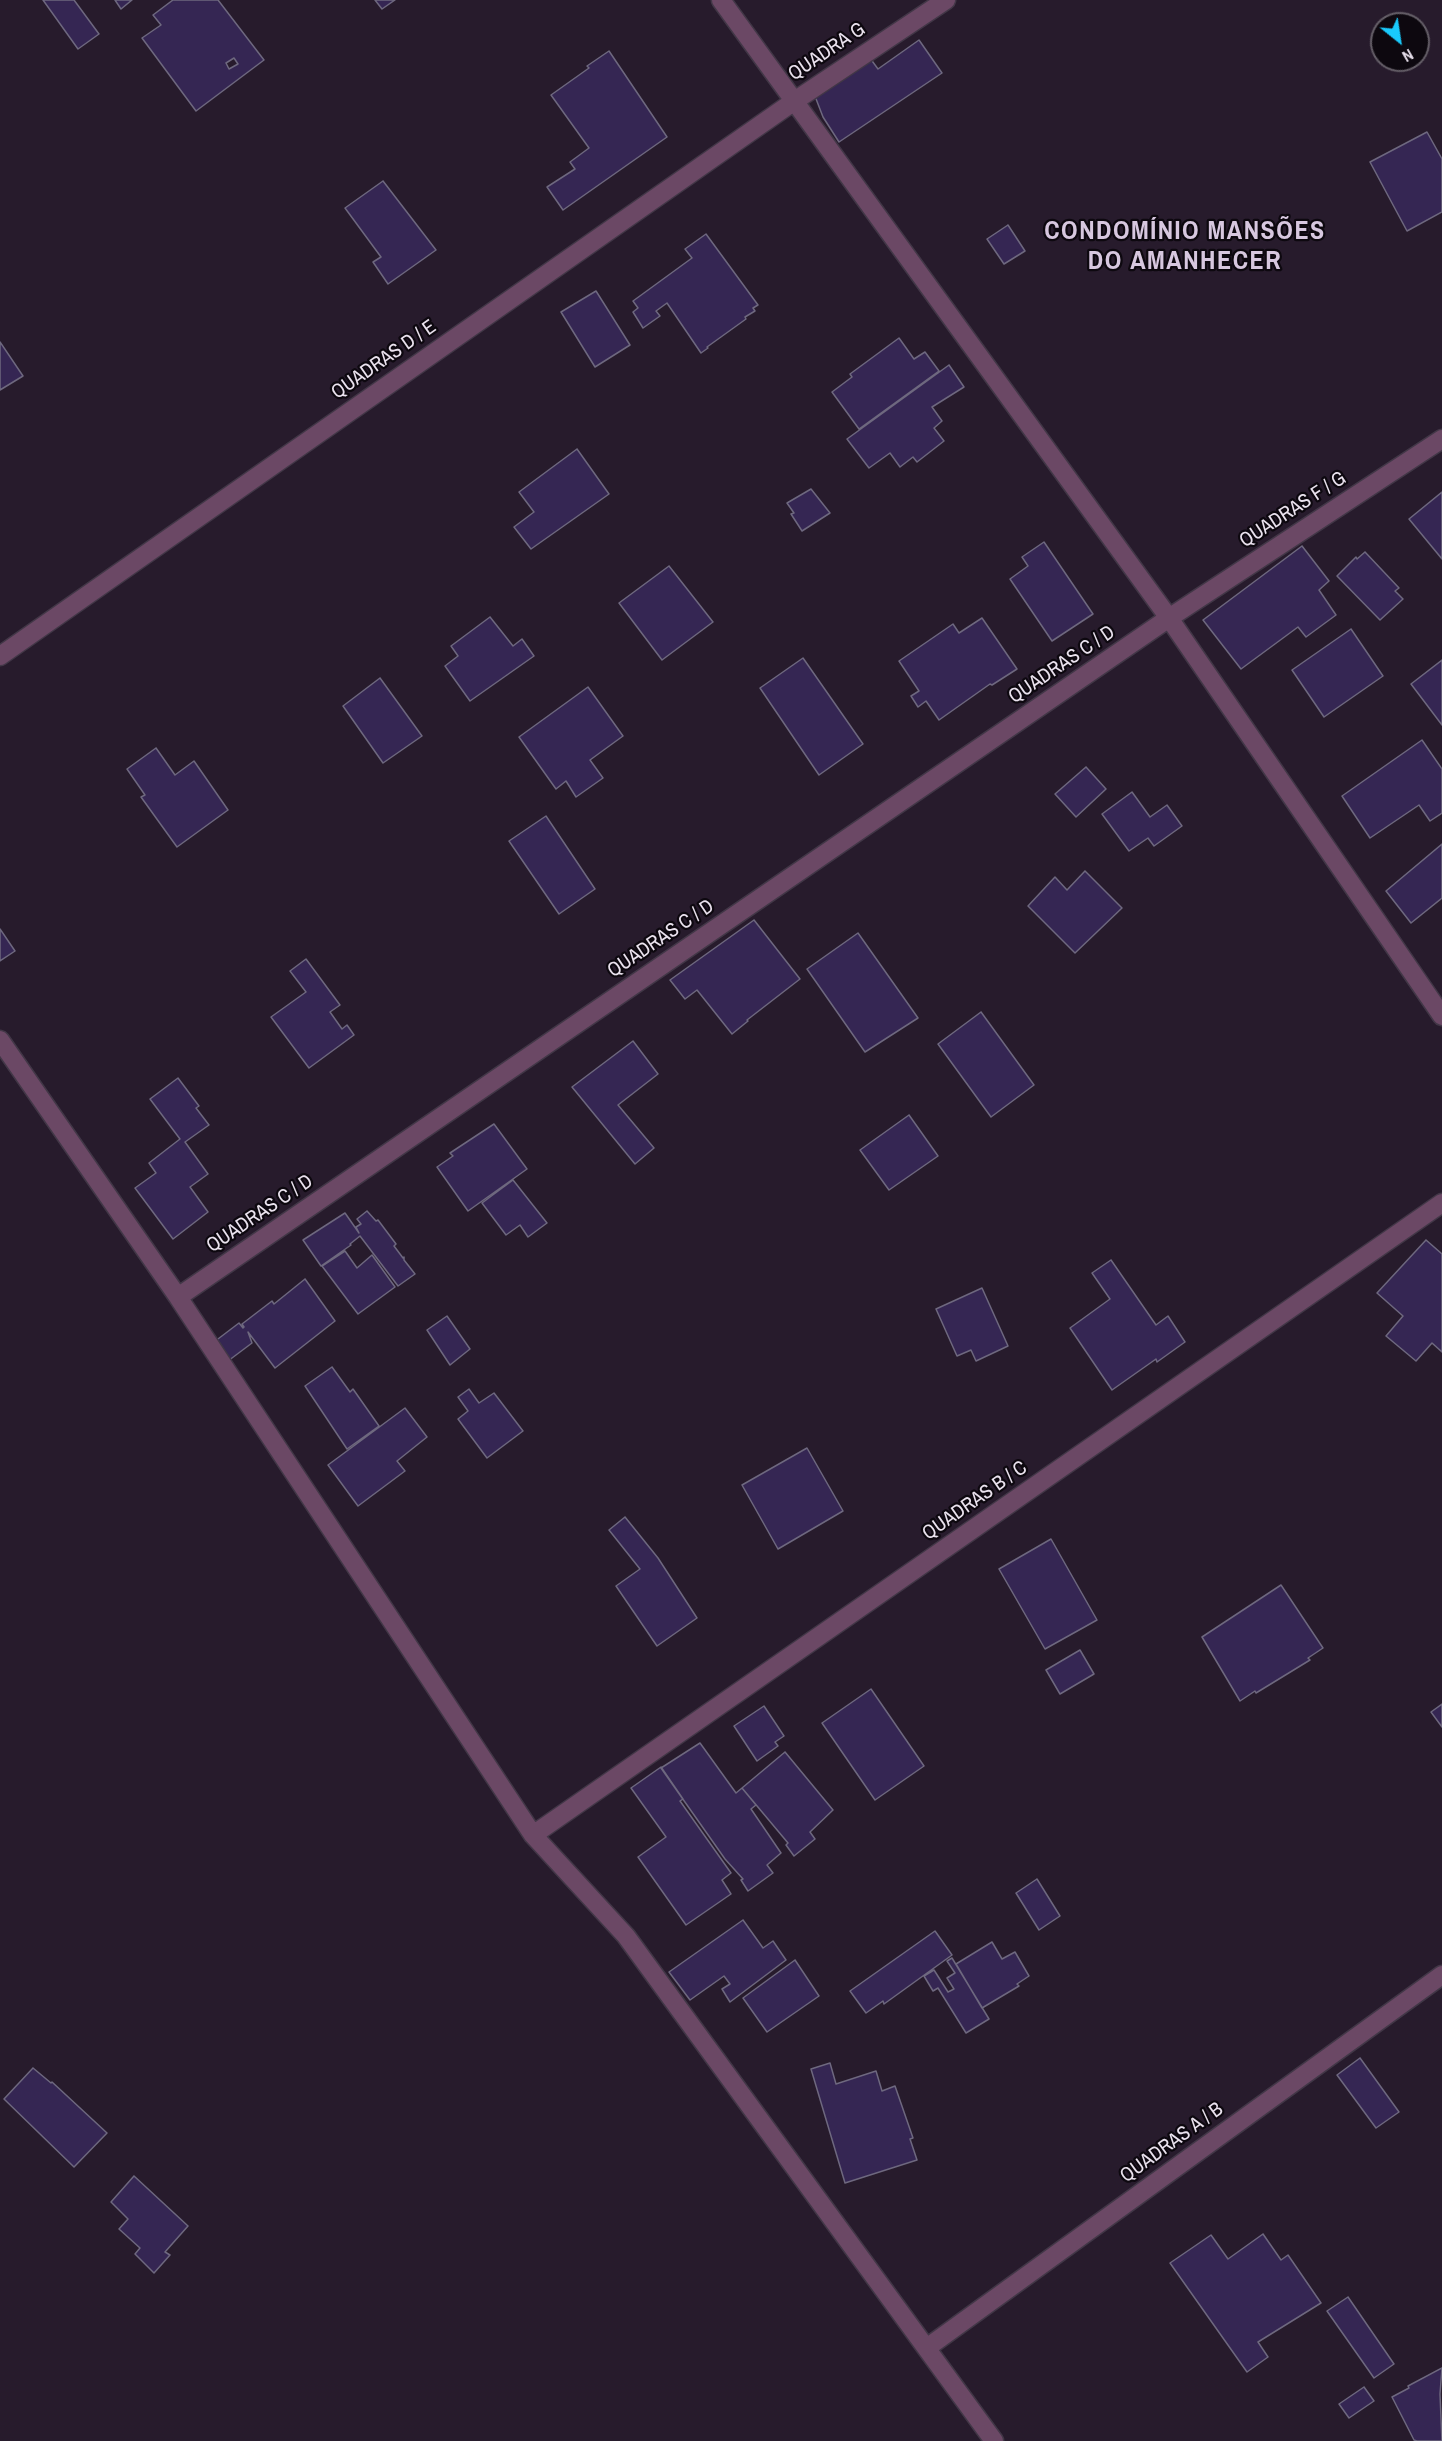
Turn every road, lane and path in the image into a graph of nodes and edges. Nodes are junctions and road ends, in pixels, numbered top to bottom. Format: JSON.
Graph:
{"nodes":[{"id":1,"x":722,"y":0,"type":"edge"},
{"id":2,"x":945,"y":0,"type":"edge"},
{"id":3,"x":793,"y":102,"type":"junction"},
{"id":4,"x":1442,"y":439,"type":"edge"},
{"id":5,"x":1169,"y":618,"type":"junction"},
{"id":6,"x":0,"y":656,"type":"edge"},
{"id":7,"x":1442,"y":1016,"type":"edge"},
{"id":8,"x":0,"y":1040,"type":"edge"},
{"id":9,"x":1442,"y":1203,"type":"edge"},
{"id":10,"x":178,"y":1297,"type":"junction"},
{"id":11,"x":533,"y":1835,"type":"junction"},
{"id":12,"x":1442,"y":1975,"type":"edge"},
{"id":13,"x":928,"y":2347,"type":"junction"},
{"id":14,"x":994,"y":2441,"type":"edge"}],
"edges":[{"from":1,"to":3,"type":"street"},
{"from":2,"to":3,"type":"street","name":"QUADRA G"},
{"from":3,"to":5,"type":"street"},
{"from":3,"to":6,"type":"street","name":"QUADRAS D / E"},
{"from":4,"to":5,"type":"street","name":"QUADRAS F / G"},
{"from":5,"to":7,"type":"street"},
{"from":5,"to":10,"type":"street","name":"QUADRAS C / D"},
{"from":8,"to":10,"type":"street"},
{"from":9,"to":11,"type":"street","name":"QUADRAS B / C"},
{"from":10,"to":11,"type":"street"},
{"from":11,"to":13,"type":"street"},
{"from":12,"to":13,"type":"street","name":"QUADRAS A / B"},
{"from":13,"to":14,"type":"street"}]}
